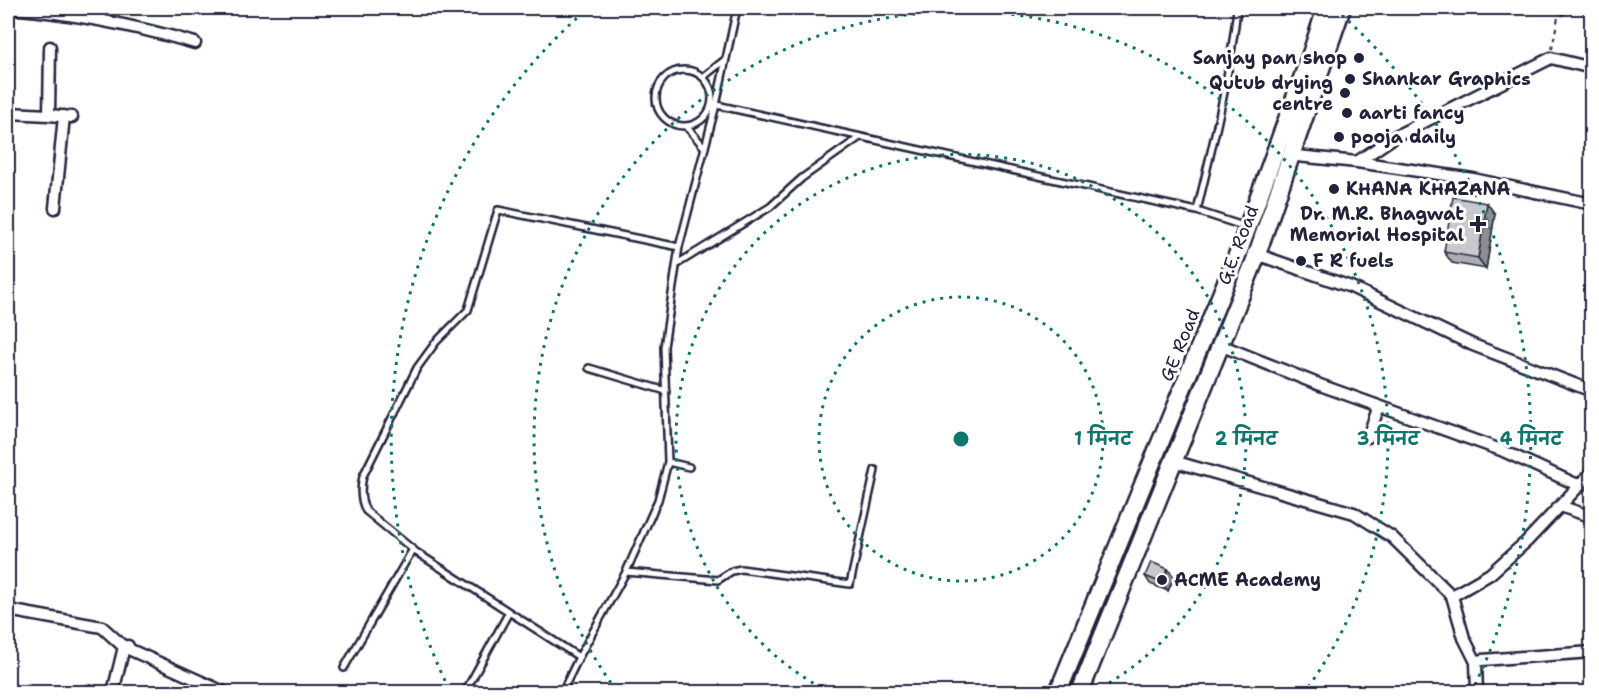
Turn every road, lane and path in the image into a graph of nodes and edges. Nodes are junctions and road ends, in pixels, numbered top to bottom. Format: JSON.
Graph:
{"nodes":[{"id":1,"x":8,"y":8,"type":"edge"},
{"id":2,"x":104,"y":8,"type":"edge"},
{"id":3,"x":737,"y":8,"type":"edge"},
{"id":4,"x":1237,"y":8,"type":"edge"},
{"id":5,"x":1326,"y":8,"type":"edge"},
{"id":6,"x":1342,"y":8,"type":"edge"},
{"id":7,"x":1574,"y":8,"type":"edge"},
{"id":8,"x":1588,"y":8,"type":"edge"},
{"id":9,"x":1592,"y":11,"type":"edge"},
{"id":10,"x":99,"y":19,"type":"junction"},
{"id":11,"x":195,"y":43,"type":"dead end"},
{"id":12,"x":50,"y":47,"type":"dead end"},
{"id":13,"x":1551,"y":58,"type":"junction"},
{"id":14,"x":726,"y":59,"type":"junction"},
{"id":15,"x":1592,"y":68,"type":"edge"},
{"id":16,"x":703,"y":77,"type":"junction"},
{"id":17,"x":714,"y":105,"type":"junction"},
{"id":18,"x":8,"y":113,"type":"edge"},
{"id":19,"x":49,"y":115,"type":"junction"},
{"id":20,"x":687,"y":127,"type":"junction"},
{"id":21,"x":860,"y":137,"type":"junction"},
{"id":22,"x":705,"y":148,"type":"junction"},
{"id":23,"x":1274,"y":154,"type":"junction"},
{"id":24,"x":1292,"y":156,"type":"junction"},
{"id":25,"x":1357,"y":162,"type":"junction"},
{"id":26,"x":1592,"y":204,"type":"edge"},
{"id":27,"x":55,"y":208,"type":"dead end"},
{"id":28,"x":1197,"y":211,"type":"junction"},
{"id":29,"x":1248,"y":227,"type":"junction"},
{"id":30,"x":679,"y":248,"type":"junction"},
{"id":31,"x":1240,"y":248,"type":"junction"},
{"id":32,"x":1257,"y":255,"type":"junction"},
{"id":33,"x":677,"y":264,"type":"junction"},
{"id":34,"x":1221,"y":345,"type":"junction"},
{"id":35,"x":589,"y":368,"type":"dead end"},
{"id":36,"x":666,"y":391,"type":"junction"},
{"id":37,"x":1592,"y":391,"type":"edge"},
{"id":38,"x":1379,"y":406,"type":"junction"},
{"id":39,"x":1368,"y":437,"type":"dead end"},
{"id":40,"x":1173,"y":461,"type":"junction"},
{"id":41,"x":668,"y":462,"type":"junction"},
{"id":42,"x":689,"y":467,"type":"dead end"},
{"id":43,"x":875,"y":470,"type":"dead end"},
{"id":44,"x":1592,"y":472,"type":"edge"},
{"id":45,"x":1580,"y":486,"type":"junction"},
{"id":46,"x":1560,"y":506,"type":"junction"},
{"id":47,"x":1592,"y":517,"type":"edge"},
{"id":48,"x":412,"y":549,"type":"junction"},
{"id":49,"x":626,"y":572,"type":"junction"},
{"id":50,"x":1452,"y":596,"type":"junction"},
{"id":51,"x":8,"y":610,"type":"edge"},
{"id":52,"x":509,"y":612,"type":"junction"},
{"id":53,"x":126,"y":647,"type":"junction"},
{"id":54,"x":1592,"y":652,"type":"edge"},
{"id":55,"x":579,"y":657,"type":"junction"},
{"id":56,"x":1482,"y":660,"type":"dead end"},
{"id":57,"x":344,"y":668,"type":"dead end"},
{"id":58,"x":113,"y":693,"type":"edge"},
{"id":59,"x":224,"y":693,"type":"edge"},
{"id":60,"x":465,"y":693,"type":"edge"},
{"id":61,"x":562,"y":693,"type":"edge"},
{"id":62,"x":1058,"y":693,"type":"edge"},
{"id":63,"x":1080,"y":693,"type":"edge"},
{"id":64,"x":1477,"y":693,"type":"edge"}],
"edges":[{"from":1,"to":10,"type":"street"},
{"from":2,"to":10,"type":"street"},
{"from":3,"to":14,"type":"lane"},
{"from":4,"to":28,"type":"lane"},
{"from":5,"to":23,"type":"main road","name":"GE Road"},
{"from":6,"to":24,"type":"main road","name":"G.E. Road"},
{"from":7,"to":13,"type":"path"},
{"from":8,"to":9,"type":"street"},
{"from":10,"to":11,"type":"street"},
{"from":12,"to":19,"type":"street"},
{"from":13,"to":15,"type":"street"},
{"from":13,"to":25,"type":"street"},
{"from":14,"to":16,"type":"lane"},
{"from":14,"to":17,"type":"lane"},
{"from":16,"to":17,"type":"lane"},
{"from":16,"to":20,"type":"lane"},
{"from":17,"to":20,"type":"lane"},
{"from":17,"to":21,"type":"lane"},
{"from":17,"to":22,"type":"lane"},
{"from":18,"to":19,"type":"street"},
{"from":19,"to":27,"type":"street"},
{"from":20,"to":22,"type":"lane"},
{"from":21,"to":28,"type":"lane"},
{"from":21,"to":33,"type":"lane"},
{"from":22,"to":30,"type":"lane"},
{"from":23,"to":24,"type":"street"},
{"from":23,"to":29,"type":"main road","name":"GE Road"},
{"from":24,"to":25,"type":"street"},
{"from":24,"to":32,"type":"main road","name":"G.E. Road"},
{"from":25,"to":26,"type":"street"},
{"from":28,"to":29,"type":"lane"},
{"from":29,"to":31,"type":"main road","name":"GE Road"},
{"from":30,"to":33,"type":"lane"},
{"from":30,"to":48,"type":"lane"},
{"from":31,"to":32,"type":"street"},
{"from":31,"to":62,"type":"main road","name":"GE Road"},
{"from":32,"to":34,"type":"main road","name":"G.E. Road"},
{"from":32,"to":37,"type":"street"},
{"from":33,"to":36,"type":"lane"},
{"from":34,"to":38,"type":"street"},
{"from":34,"to":40,"type":"main road","name":"G.E. Road"},
{"from":35,"to":36,"type":"lane"},
{"from":36,"to":41,"type":"lane"},
{"from":38,"to":39,"type":"street"},
{"from":38,"to":45,"type":"street"},
{"from":40,"to":50,"type":"street"},
{"from":40,"to":63,"type":"main road","name":"G.E. Road"},
{"from":41,"to":42,"type":"lane"},
{"from":41,"to":49,"type":"lane"},
{"from":43,"to":49,"type":"lane"},
{"from":44,"to":45,"type":"street"},
{"from":45,"to":46,"type":"street"},
{"from":46,"to":47,"type":"street"},
{"from":46,"to":50,"type":"street"},
{"from":48,"to":52,"type":"lane"},
{"from":48,"to":57,"type":"lane"},
{"from":49,"to":55,"type":"lane"},
{"from":50,"to":64,"type":"street"},
{"from":51,"to":53,"type":"street"},
{"from":52,"to":55,"type":"lane"},
{"from":52,"to":60,"type":"lane"},
{"from":53,"to":58,"type":"street"},
{"from":53,"to":59,"type":"street"},
{"from":54,"to":56,"type":"street"},
{"from":55,"to":61,"type":"lane"}]}
